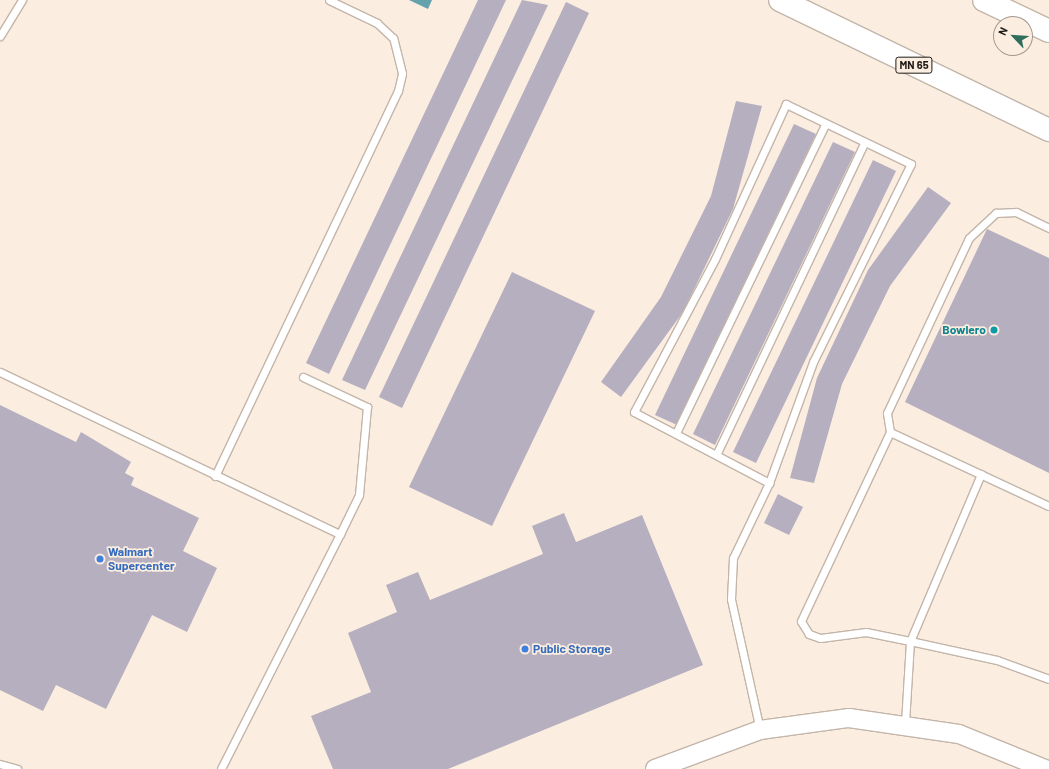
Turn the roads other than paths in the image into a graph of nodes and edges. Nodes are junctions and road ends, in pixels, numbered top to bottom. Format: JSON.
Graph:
{"nodes":[{"id":1,"x":22,"y":0,"type":"edge"},
{"id":2,"x":329,"y":0,"type":"edge"},
{"id":3,"x":780,"y":0,"type":"edge"},
{"id":4,"x":984,"y":0,"type":"edge"},
{"id":5,"x":1049,"y":31,"type":"edge"},
{"id":6,"x":0,"y":36,"type":"edge"},
{"id":7,"x":826,"y":123,"type":"junction"},
{"id":8,"x":1049,"y":130,"type":"edge"},
{"id":9,"x":865,"y":142,"type":"junction"},
{"id":10,"x":1049,"y":228,"type":"edge"},
{"id":11,"x":0,"y":372,"type":"edge"},
{"id":12,"x":304,"y":377,"type":"dead end"},
{"id":13,"x":890,"y":432,"type":"junction"},
{"id":14,"x":676,"y":433,"type":"junction"},
{"id":15,"x":717,"y":453,"type":"junction"},
{"id":16,"x":980,"y":474,"type":"junction"},
{"id":17,"x":215,"y":476,"type":"junction"},
{"id":18,"x":770,"y":483,"type":"junction"},
{"id":19,"x":1049,"y":506,"type":"edge"},
{"id":20,"x":340,"y":534,"type":"junction"},
{"id":21,"x":910,"y":641,"type":"junction"},
{"id":22,"x":1049,"y":679,"type":"edge"},
{"id":23,"x":905,"y":724,"type":"junction"},
{"id":24,"x":760,"y":730,"type":"junction"},
{"id":25,"x":0,"y":764,"type":"edge"},
{"id":26,"x":17,"y":769,"type":"edge"},
{"id":27,"x":221,"y":769,"type":"edge"},
{"id":28,"x":655,"y":769,"type":"edge"},
{"id":29,"x":1045,"y":769,"type":"edge"}],
"edges":[{"from":1,"to":6,"type":"lane"},
{"from":2,"to":17,"type":"lane"},
{"from":3,"to":8,"type":"highway","number":"MN 65"},
{"from":4,"to":5,"type":"highway"},
{"from":7,"to":9,"type":"lane"},
{"from":7,"to":14,"type":"lane"},
{"from":7,"to":14,"type":"lane"},
{"from":9,"to":15,"type":"lane"},
{"from":9,"to":18,"type":"lane"},
{"from":10,"to":13,"type":"lane"},
{"from":11,"to":17,"type":"lane"},
{"from":12,"to":20,"type":"lane"},
{"from":13,"to":16,"type":"lane"},
{"from":13,"to":21,"type":"lane"},
{"from":14,"to":15,"type":"lane"},
{"from":15,"to":18,"type":"lane"},
{"from":16,"to":19,"type":"lane"},
{"from":16,"to":21,"type":"lane"},
{"from":17,"to":20,"type":"lane"},
{"from":18,"to":24,"type":"lane"},
{"from":20,"to":27,"type":"lane"},
{"from":21,"to":22,"type":"lane"},
{"from":21,"to":23,"type":"lane"},
{"from":23,"to":24,"type":"street"},
{"from":23,"to":29,"type":"street"},
{"from":24,"to":28,"type":"street"},
{"from":25,"to":26,"type":"lane"}]}
